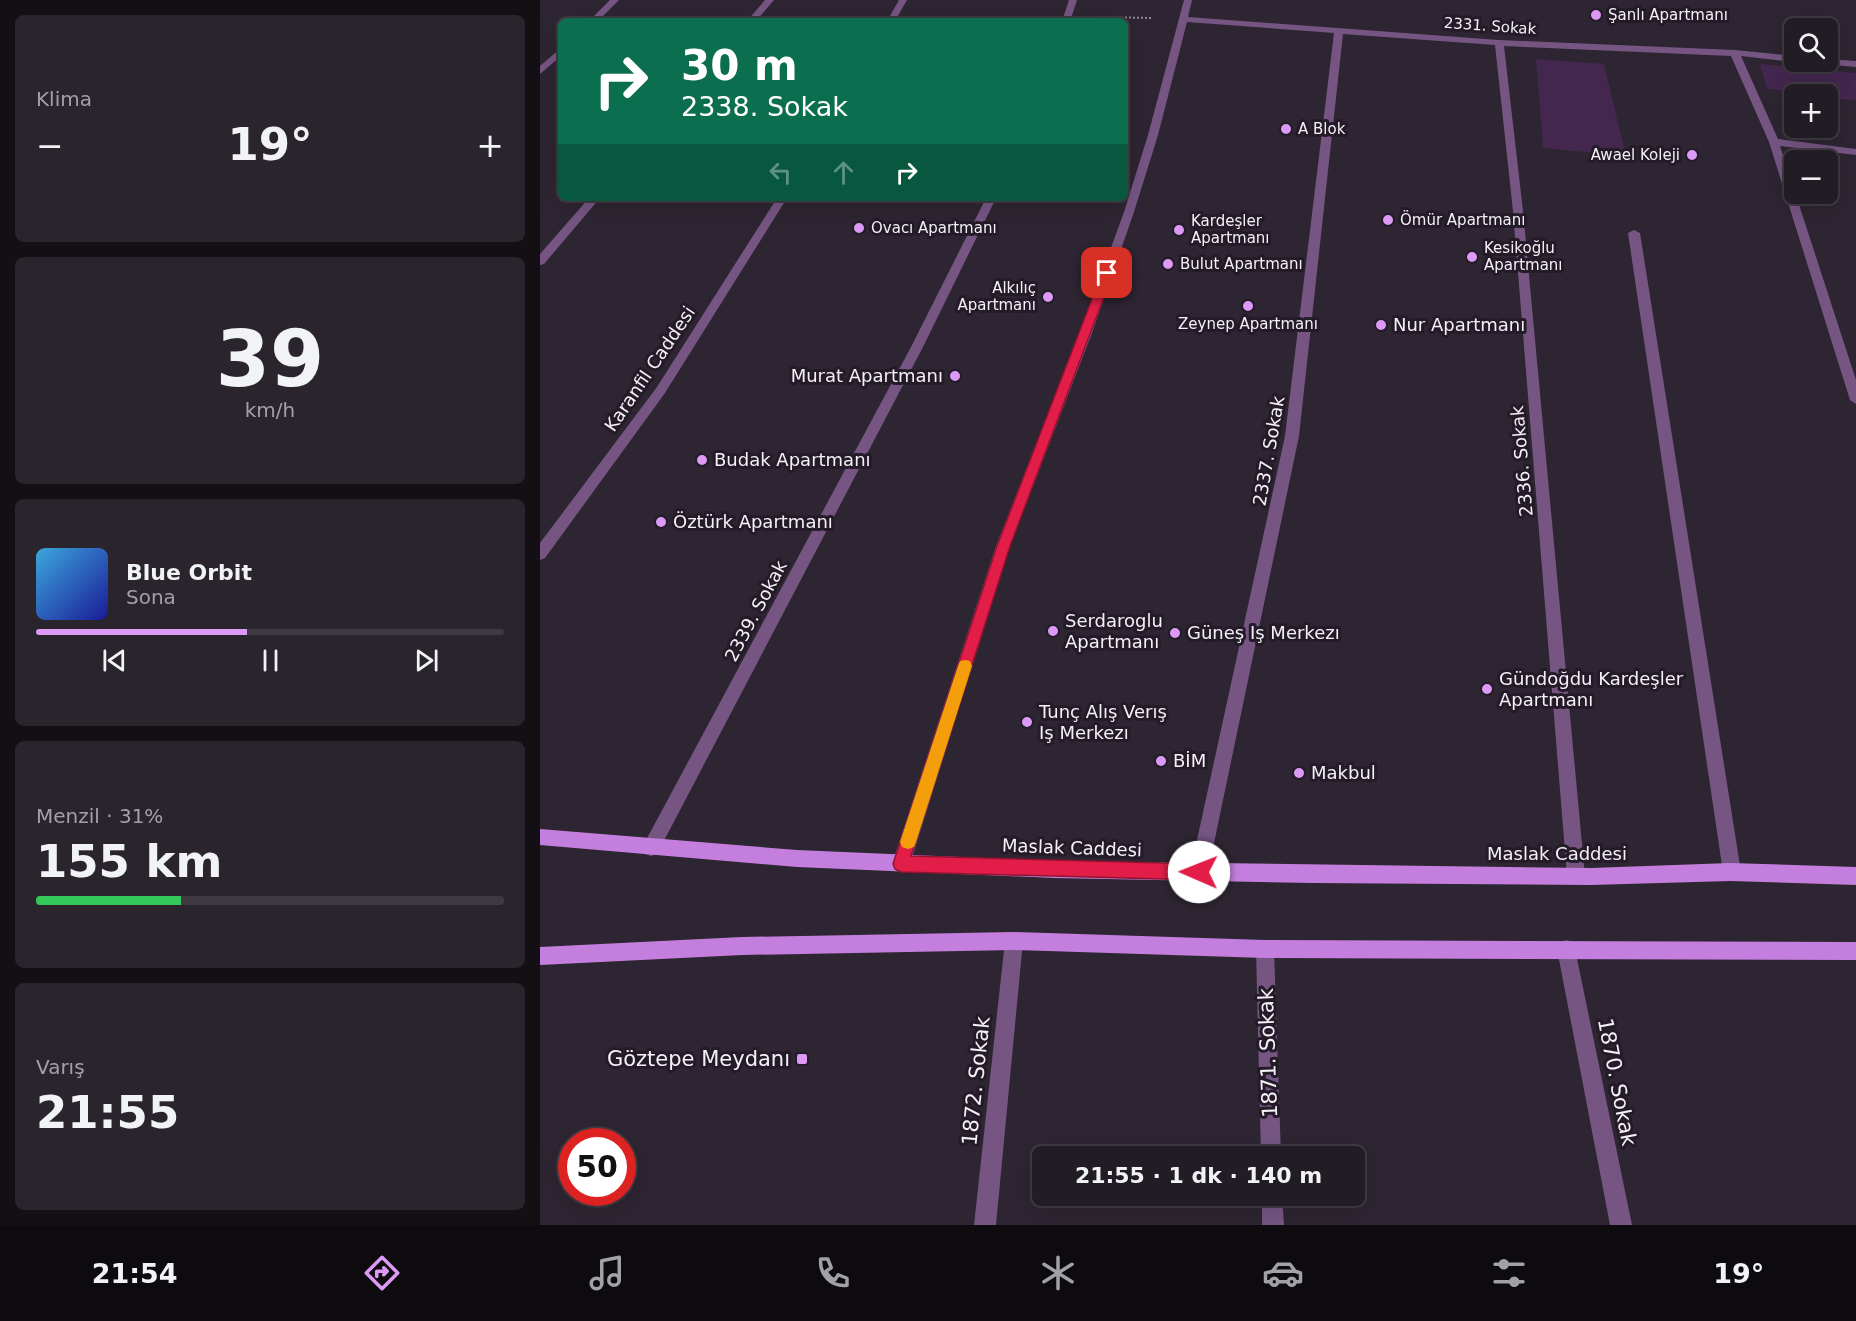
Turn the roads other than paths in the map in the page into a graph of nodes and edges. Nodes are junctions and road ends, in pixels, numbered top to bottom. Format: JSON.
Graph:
{"nodes":[{"id":1,"x":615,"y":0,"type":"edge"},
{"id":2,"x":770,"y":0,"type":"edge"},
{"id":3,"x":903,"y":0,"type":"edge"},
{"id":4,"x":1073,"y":0,"type":"edge"},
{"id":5,"x":1188,"y":0,"type":"edge"},
{"id":6,"x":596,"y":18,"type":"edge"},
{"id":7,"x":754,"y":18,"type":"edge"},
{"id":8,"x":893,"y":18,"type":"edge"},
{"id":9,"x":1067,"y":18,"type":"edge"},
{"id":10,"x":1184,"y":19,"type":"junction"},
{"id":11,"x":1339,"y":30,"type":"junction"},
{"id":12,"x":1499,"y":43,"type":"junction"},
{"id":13,"x":1735,"y":53,"type":"junction"},
{"id":14,"x":558,"y":54,"type":"edge"},
{"id":15,"x":1784,"y":57,"type":"edge"},
{"id":16,"x":1838,"y":63,"type":"edge"},
{"id":17,"x":1856,"y":64,"type":"edge"},
{"id":18,"x":540,"y":71,"type":"edge"},
{"id":19,"x":1774,"y":142,"type":"junction"},
{"id":20,"x":1856,"y":152,"type":"edge"},
{"id":21,"x":592,"y":201,"type":"edge"},
{"id":22,"x":780,"y":201,"type":"edge"},
{"id":23,"x":990,"y":201,"type":"edge"},
{"id":24,"x":1634,"y":233,"type":"dead end"},
{"id":25,"x":540,"y":261,"type":"edge"},
{"id":26,"x":1856,"y":400,"type":"edge"},
{"id":27,"x":540,"y":554,"type":"edge"},
{"id":28,"x":540,"y":837,"type":"edge"},
{"id":29,"x":651,"y":848,"type":"junction"},
{"id":30,"x":901,"y":864,"type":"junction"},
{"id":31,"x":1199,"y":872,"type":"junction"},
{"id":32,"x":1732,"y":872,"type":"junction"},
{"id":33,"x":1576,"y":876,"type":"junction"},
{"id":34,"x":1856,"y":876,"type":"edge"},
{"id":35,"x":1014,"y":941,"type":"junction"},
{"id":36,"x":1265,"y":949,"type":"junction"},
{"id":37,"x":1566,"y":949,"type":"junction"},
{"id":38,"x":1856,"y":951,"type":"edge"},
{"id":39,"x":540,"y":956,"type":"edge"},
{"id":40,"x":1271,"y":1146,"type":"edge"},
{"id":41,"x":1272,"y":1206,"type":"edge"},
{"id":42,"x":985,"y":1225,"type":"edge"},
{"id":43,"x":1273,"y":1225,"type":"edge"},
{"id":44,"x":1621,"y":1225,"type":"edge"}],
"edges":[{"from":1,"to":6,"type":"street"},
{"from":2,"to":7,"type":"street"},
{"from":3,"to":8,"type":"street"},
{"from":4,"to":9,"type":"street"},
{"from":5,"to":10,"type":"street"},
{"from":10,"to":11,"type":"street","name":"2331. Sokak"},
{"from":10,"to":30,"type":"street"},
{"from":11,"to":12,"type":"street","name":"2331. Sokak"},
{"from":11,"to":31,"type":"street","name":"2337. Sokak"},
{"from":12,"to":13,"type":"street","name":"2331. Sokak"},
{"from":12,"to":33,"type":"street","name":"2336. Sokak"},
{"from":13,"to":15,"type":"street","name":"2331. Sokak"},
{"from":13,"to":19,"type":"street"},
{"from":14,"to":18,"type":"street"},
{"from":16,"to":17,"type":"street"},
{"from":19,"to":20,"type":"street"},
{"from":19,"to":26,"type":"street"},
{"from":21,"to":25,"type":"street"},
{"from":22,"to":27,"type":"street","name":"Karanfil Caddesi"},
{"from":23,"to":29,"type":"street","name":"2339. Sokak"},
{"from":24,"to":32,"type":"street"},
{"from":28,"to":29,"type":"main road","name":"Maslak Caddesi"},
{"from":29,"to":30,"type":"main road","name":"Maslak Caddesi"},
{"from":30,"to":31,"type":"main road","name":"Maslak Caddesi"},
{"from":31,"to":33,"type":"main road","name":"Maslak Caddesi"},
{"from":32,"to":33,"type":"main road","name":"Maslak Caddesi"},
{"from":32,"to":34,"type":"main road","name":"Maslak Caddesi"},
{"from":35,"to":36,"type":"main road"},
{"from":35,"to":39,"type":"main road"},
{"from":35,"to":42,"type":"street","name":"1872. Sokak"},
{"from":36,"to":37,"type":"main road"},
{"from":36,"to":40,"type":"street","name":"1871. Sokak"},
{"from":37,"to":38,"type":"main road"},
{"from":37,"to":44,"type":"street","name":"1870. Sokak"},
{"from":41,"to":43,"type":"street"}]}
